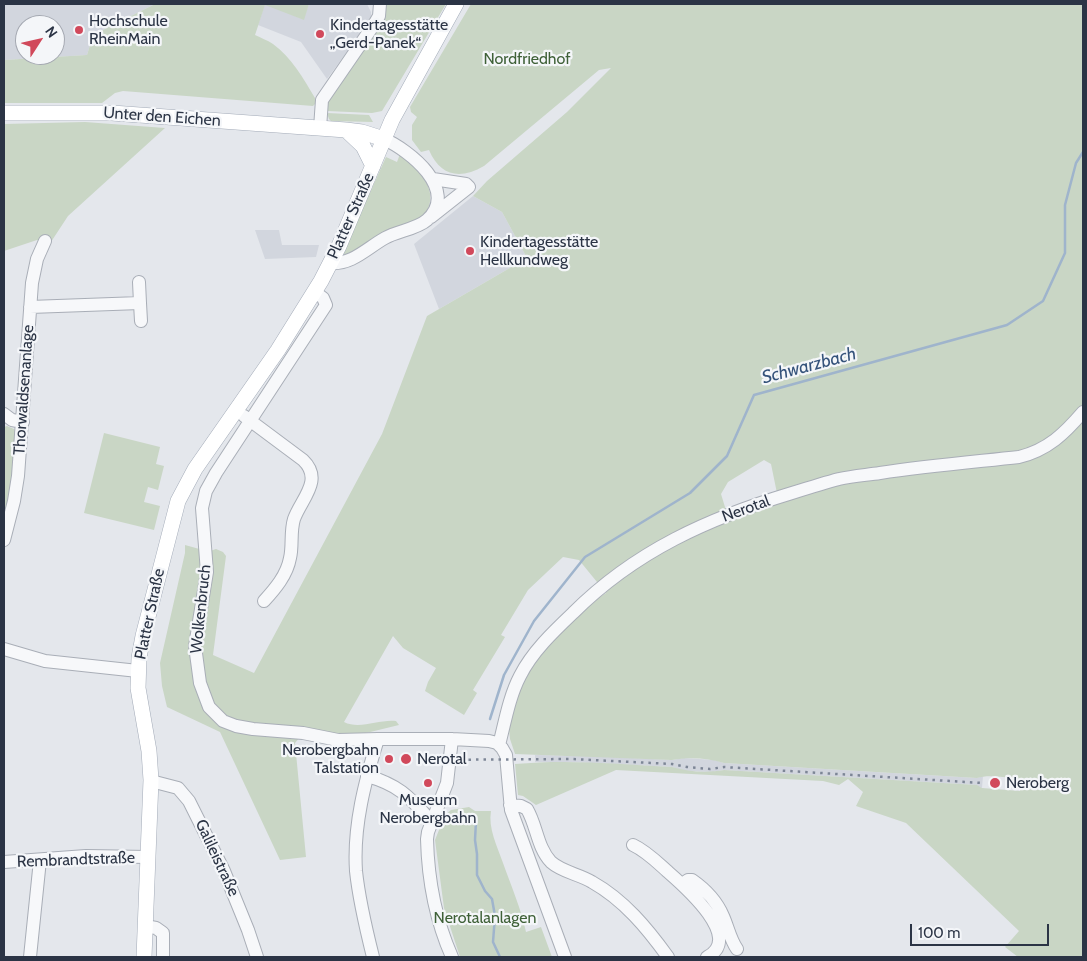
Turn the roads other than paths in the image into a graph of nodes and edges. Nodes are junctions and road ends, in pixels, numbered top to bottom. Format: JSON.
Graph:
{"nodes":[{"id":1,"x":380,"y":4,"type":"edge"},
{"id":2,"x":456,"y":4,"type":"edge"},
{"id":3,"x":4,"y":113,"type":"edge"},
{"id":4,"x":320,"y":128,"type":"junction"},
{"id":5,"x":346,"y":130,"type":"junction"},
{"id":6,"x":384,"y":139,"type":"junction"},
{"id":7,"x":373,"y":166,"type":"junction"},
{"id":8,"x":433,"y":179,"type":"junction"},
{"id":9,"x":428,"y":218,"type":"junction"},
{"id":10,"x":45,"y":241,"type":"dead end"},
{"id":11,"x":330,"y":263,"type":"junction"},
{"id":12,"x":139,"y":282,"type":"dead end"},
{"id":13,"x":315,"y":292,"type":"junction"},
{"id":14,"x":140,"y":303,"type":"junction"},
{"id":15,"x":30,"y":307,"type":"junction"},
{"id":16,"x":141,"y":320,"type":"dead end"},
{"id":17,"x":236,"y":410,"type":"junction"},
{"id":18,"x":1083,"y":412,"type":"edge"},
{"id":19,"x":4,"y":414,"type":"edge"},
{"id":20,"x":251,"y":421,"type":"junction"},
{"id":21,"x":23,"y":422,"type":"junction"},
{"id":22,"x":4,"y":535,"type":"edge"},
{"id":23,"x":264,"y":602,"type":"dead end"},
{"id":24,"x":4,"y":649,"type":"edge"},
{"id":25,"x":138,"y":671,"type":"junction"},
{"id":26,"x":378,"y":739,"type":"junction"},
{"id":27,"x":452,"y":740,"type":"junction"},
{"id":28,"x":499,"y":745,"type":"junction"},
{"id":29,"x":367,"y":776,"type":"junction"},
{"id":30,"x":151,"y":781,"type":"junction"},
{"id":31,"x":510,"y":805,"type":"junction"},
{"id":32,"x":432,"y":822,"type":"junction"},
{"id":33,"x":634,"y":845,"type":"dead end"},
{"id":34,"x":148,"y":858,"type":"junction"},
{"id":35,"x":40,"y":860,"type":"junction"},
{"id":36,"x":4,"y":862,"type":"edge"},
{"id":37,"x":682,"y":884,"type":"junction"},
{"id":38,"x":145,"y":926,"type":"junction"},
{"id":39,"x":737,"y":949,"type":"dead end"},
{"id":40,"x":30,"y":957,"type":"edge"},
{"id":41,"x":144,"y":957,"type":"edge"},
{"id":42,"x":163,"y":957,"type":"edge"},
{"id":43,"x":257,"y":957,"type":"edge"},
{"id":44,"x":373,"y":957,"type":"edge"},
{"id":45,"x":452,"y":957,"type":"edge"},
{"id":46,"x":565,"y":957,"type":"edge"},
{"id":47,"x":668,"y":957,"type":"edge"},
{"id":48,"x":708,"y":957,"type":"edge"}],
"edges":[{"from":1,"to":4,"type":"street"},
{"from":2,"to":6,"type":"main road","name":"Platter Straße"},
{"from":3,"to":4,"type":"main road","name":"Unter den Eichen"},
{"from":4,"to":5,"type":"main road","name":"Unter den Eichen"},
{"from":5,"to":6,"type":"main road","name":"Unter den Eichen"},
{"from":5,"to":7,"type":"main road"},
{"from":6,"to":7,"type":"main road","name":"Platter Straße"},
{"from":6,"to":8,"type":"street"},
{"from":7,"to":11,"type":"main road","name":"Platter Straße"},
{"from":8,"to":9,"type":"street"},
{"from":8,"to":9,"type":"street"},
{"from":9,"to":11,"type":"street"},
{"from":10,"to":15,"type":"street","name":"Thorwaldsenanlage"},
{"from":11,"to":13,"type":"main road","name":"Platter Straße"},
{"from":12,"to":14,"type":"street"},
{"from":13,"to":17,"type":"main road","name":"Platter Straße"},
{"from":13,"to":20,"type":"street"},
{"from":14,"to":15,"type":"street"},
{"from":14,"to":16,"type":"street"},
{"from":15,"to":21,"type":"street","name":"Thorwaldsenanlage"},
{"from":17,"to":20,"type":"street"},
{"from":17,"to":25,"type":"main road","name":"Platter Straße"},
{"from":18,"to":28,"type":"street","name":"Nerotal"},
{"from":19,"to":21,"type":"street"},
{"from":20,"to":23,"type":"street"},
{"from":20,"to":26,"type":"street","name":"Wolkenbruch"},
{"from":21,"to":22,"type":"street","name":"Thorwaldsenanlage"},
{"from":24,"to":25,"type":"street"},
{"from":25,"to":30,"type":"main road","name":"Platter Straße"},
{"from":26,"to":27,"type":"street","name":"Wolkenbruch"},
{"from":26,"to":29,"type":"street"},
{"from":27,"to":28,"type":"street"},
{"from":27,"to":32,"type":"street"},
{"from":28,"to":31,"type":"street"},
{"from":29,"to":32,"type":"street"},
{"from":29,"to":44,"type":"street"},
{"from":30,"to":34,"type":"main road","name":"Platter Straße"},
{"from":30,"to":43,"type":"street","name":"Galileistraße"},
{"from":31,"to":46,"type":"street"},
{"from":31,"to":47,"type":"street"},
{"from":32,"to":45,"type":"street"},
{"from":33,"to":37,"type":"street"},
{"from":34,"to":35,"type":"street","name":"Rembrandtstraße"},
{"from":34,"to":38,"type":"main road","name":"Platter Straße"},
{"from":35,"to":36,"type":"street","name":"Rembrandtstraße"},
{"from":35,"to":40,"type":"street"},
{"from":37,"to":39,"type":"street"},
{"from":37,"to":48,"type":"street"},
{"from":38,"to":41,"type":"main road","name":"Platter Straße"},
{"from":38,"to":42,"type":"street"}]}
